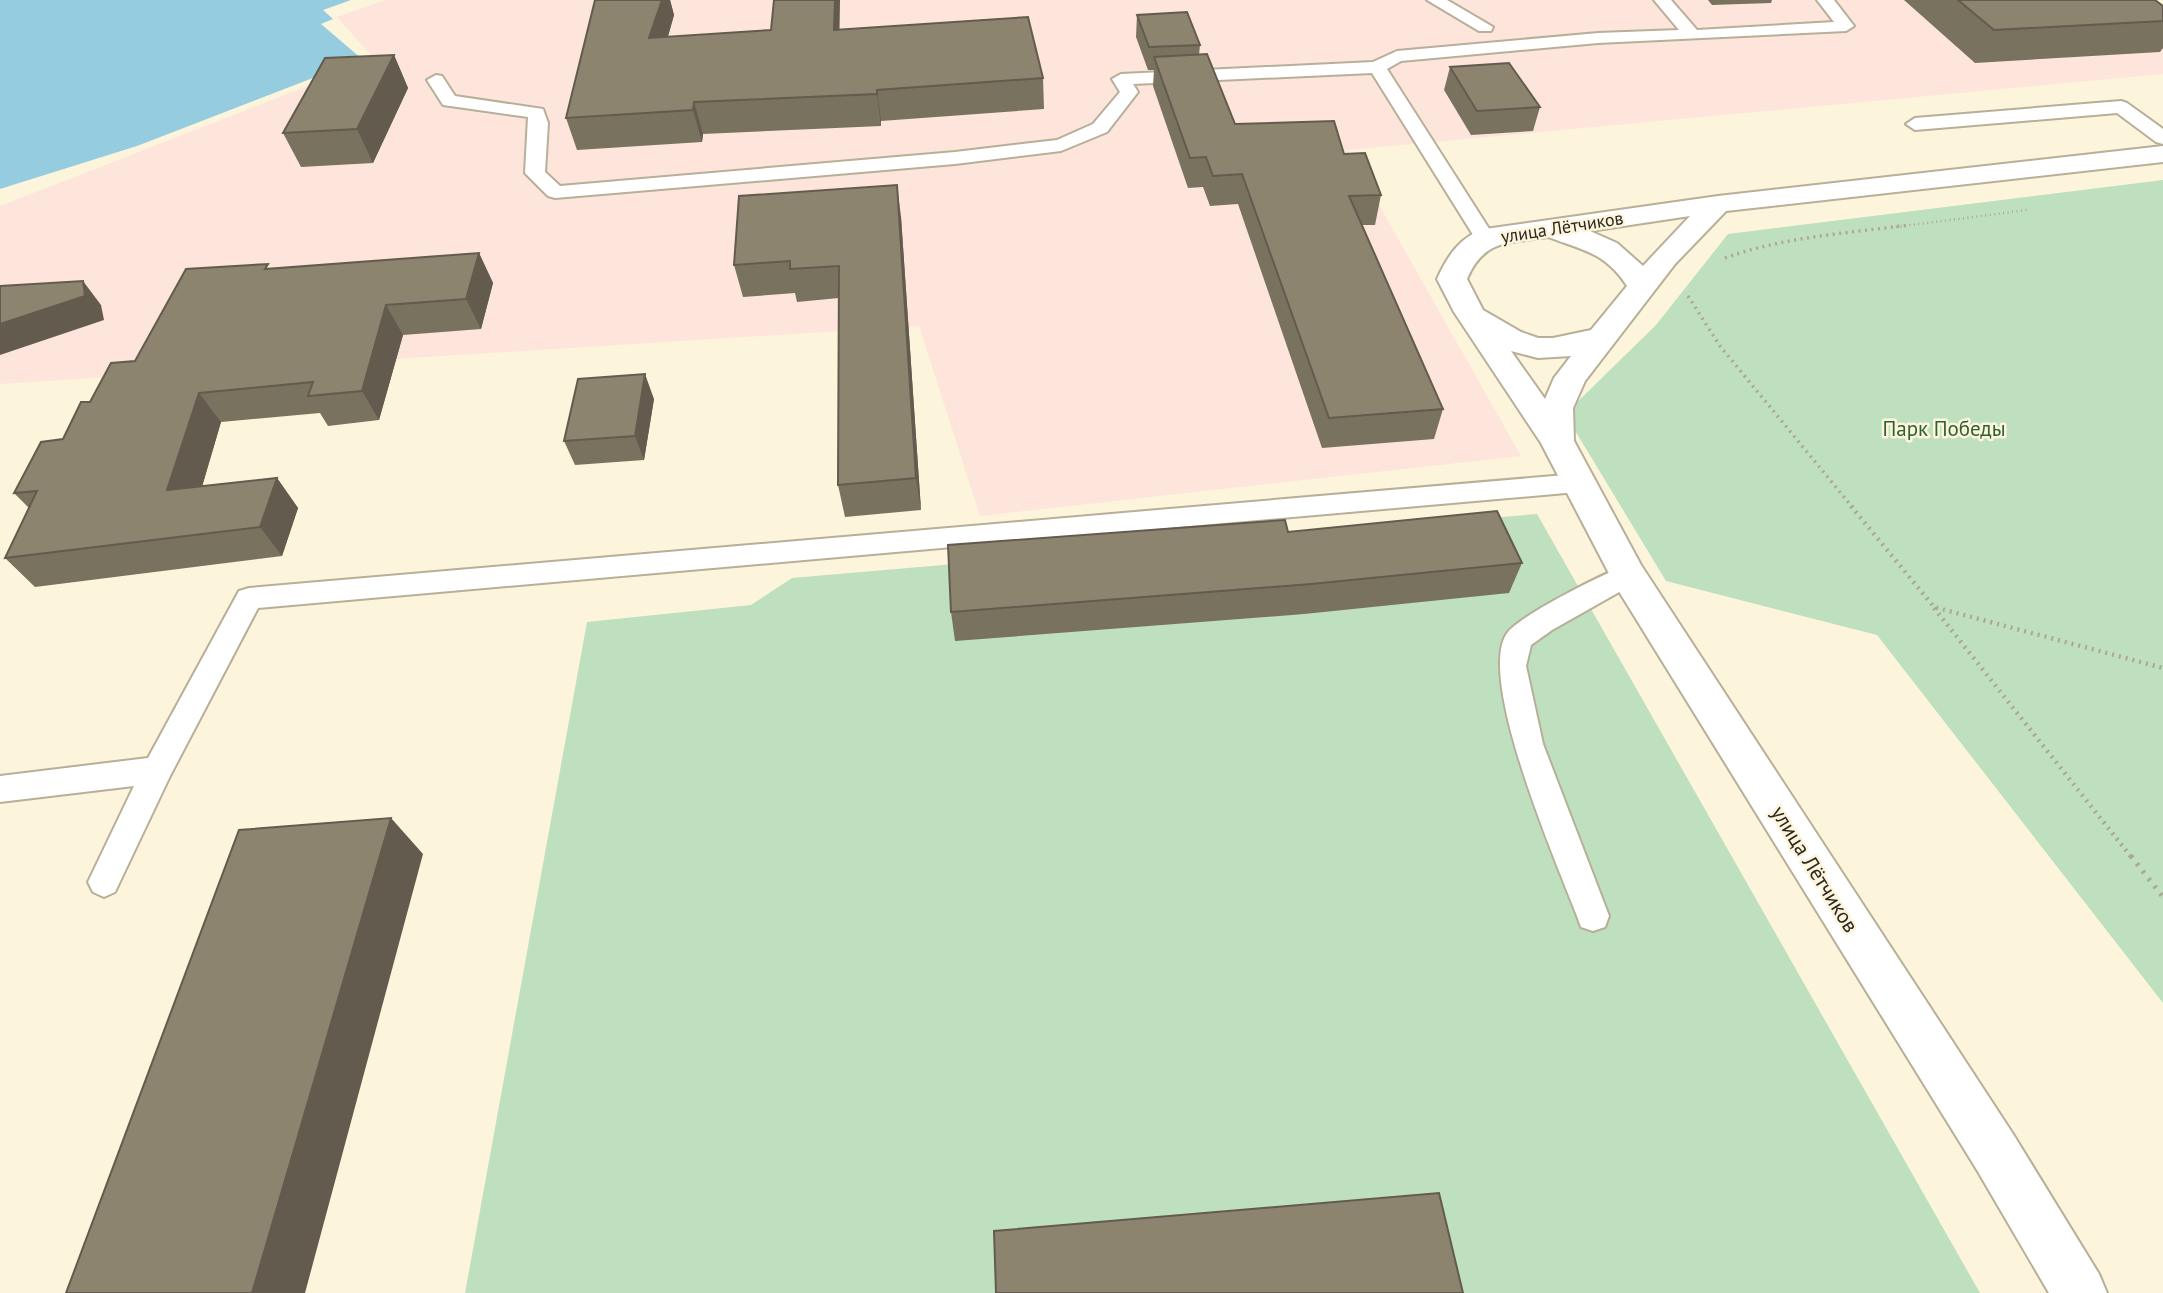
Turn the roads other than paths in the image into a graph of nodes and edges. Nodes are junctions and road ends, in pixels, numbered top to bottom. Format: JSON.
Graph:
{"nodes":[{"id":1,"x":1435,"y":0,"type":"edge"},
{"id":2,"x":1467,"y":0,"type":"edge"},
{"id":3,"x":1662,"y":0,"type":"edge"},
{"id":4,"x":1825,"y":0,"type":"edge"},
{"id":5,"x":1485,"y":27,"type":"junction"},
{"id":6,"x":1692,"y":35,"type":"junction"},
{"id":7,"x":1497,"y":47,"type":"junction"},
{"id":8,"x":1377,"y":66,"type":"junction"},
{"id":9,"x":436,"y":80,"type":"dead end"},
{"id":10,"x":1915,"y":124,"type":"dead end"},
{"id":11,"x":2163,"y":138,"type":"edge"},
{"id":12,"x":2163,"y":154,"type":"edge"},
{"id":13,"x":1718,"y":204,"type":"junction"},
{"id":14,"x":1541,"y":229,"type":"junction"},
{"id":15,"x":1485,"y":239,"type":"junction"},
{"id":16,"x":1643,"y":287,"type":"junction"},
{"id":17,"x":1466,"y":309,"type":"junction"},
{"id":18,"x":1604,"y":338,"type":"junction"},
{"id":19,"x":1557,"y":441,"type":"junction"},
{"id":20,"x":1577,"y":482,"type":"junction"},
{"id":21,"x":1628,"y":575,"type":"junction"},
{"id":22,"x":157,"y":771,"type":"junction"},
{"id":23,"x":0,"y":789,"type":"edge"},
{"id":24,"x":104,"y":882,"type":"dead end"},
{"id":25,"x":1593,"y":916,"type":"dead end"},
{"id":26,"x":2080,"y":1293,"type":"edge"}],
"edges":[{"from":1,"to":5,"type":"lane"},
{"from":2,"to":5,"type":"lane"},
{"from":3,"to":6,"type":"lane"},
{"from":4,"to":6,"type":"lane"},
{"from":5,"to":7,"type":"lane"},
{"from":6,"to":7,"type":"lane"},
{"from":7,"to":8,"type":"lane"},
{"from":8,"to":9,"type":"lane"},
{"from":8,"to":15,"type":"lane"},
{"from":10,"to":11,"type":"lane"},
{"from":12,"to":13,"type":"main road","name":"улица Лётчиков"},
{"from":13,"to":14,"type":"main road","name":"улица Лётчиков"},
{"from":13,"to":16,"type":"main road","name":"улица Лётчиков"},
{"from":14,"to":15,"type":"main road","name":"улица Лётчиков"},
{"from":14,"to":16,"type":"main road"},
{"from":15,"to":17,"type":"main road","name":"улица Лётчиков"},
{"from":16,"to":18,"type":"main road","name":"улица Лётчиков"},
{"from":17,"to":18,"type":"main road"},
{"from":17,"to":19,"type":"main road","name":"улица Лётчиков"},
{"from":18,"to":19,"type":"main road","name":"улица Лётчиков"},
{"from":19,"to":20,"type":"main road","name":"улица Лётчиков"},
{"from":20,"to":21,"type":"main road","name":"улица Лётчиков"},
{"from":20,"to":22,"type":"lane"},
{"from":21,"to":25,"type":"lane"},
{"from":21,"to":26,"type":"main road","name":"улица Лётчиков"},
{"from":22,"to":23,"type":"lane"},
{"from":22,"to":24,"type":"lane"}]}
